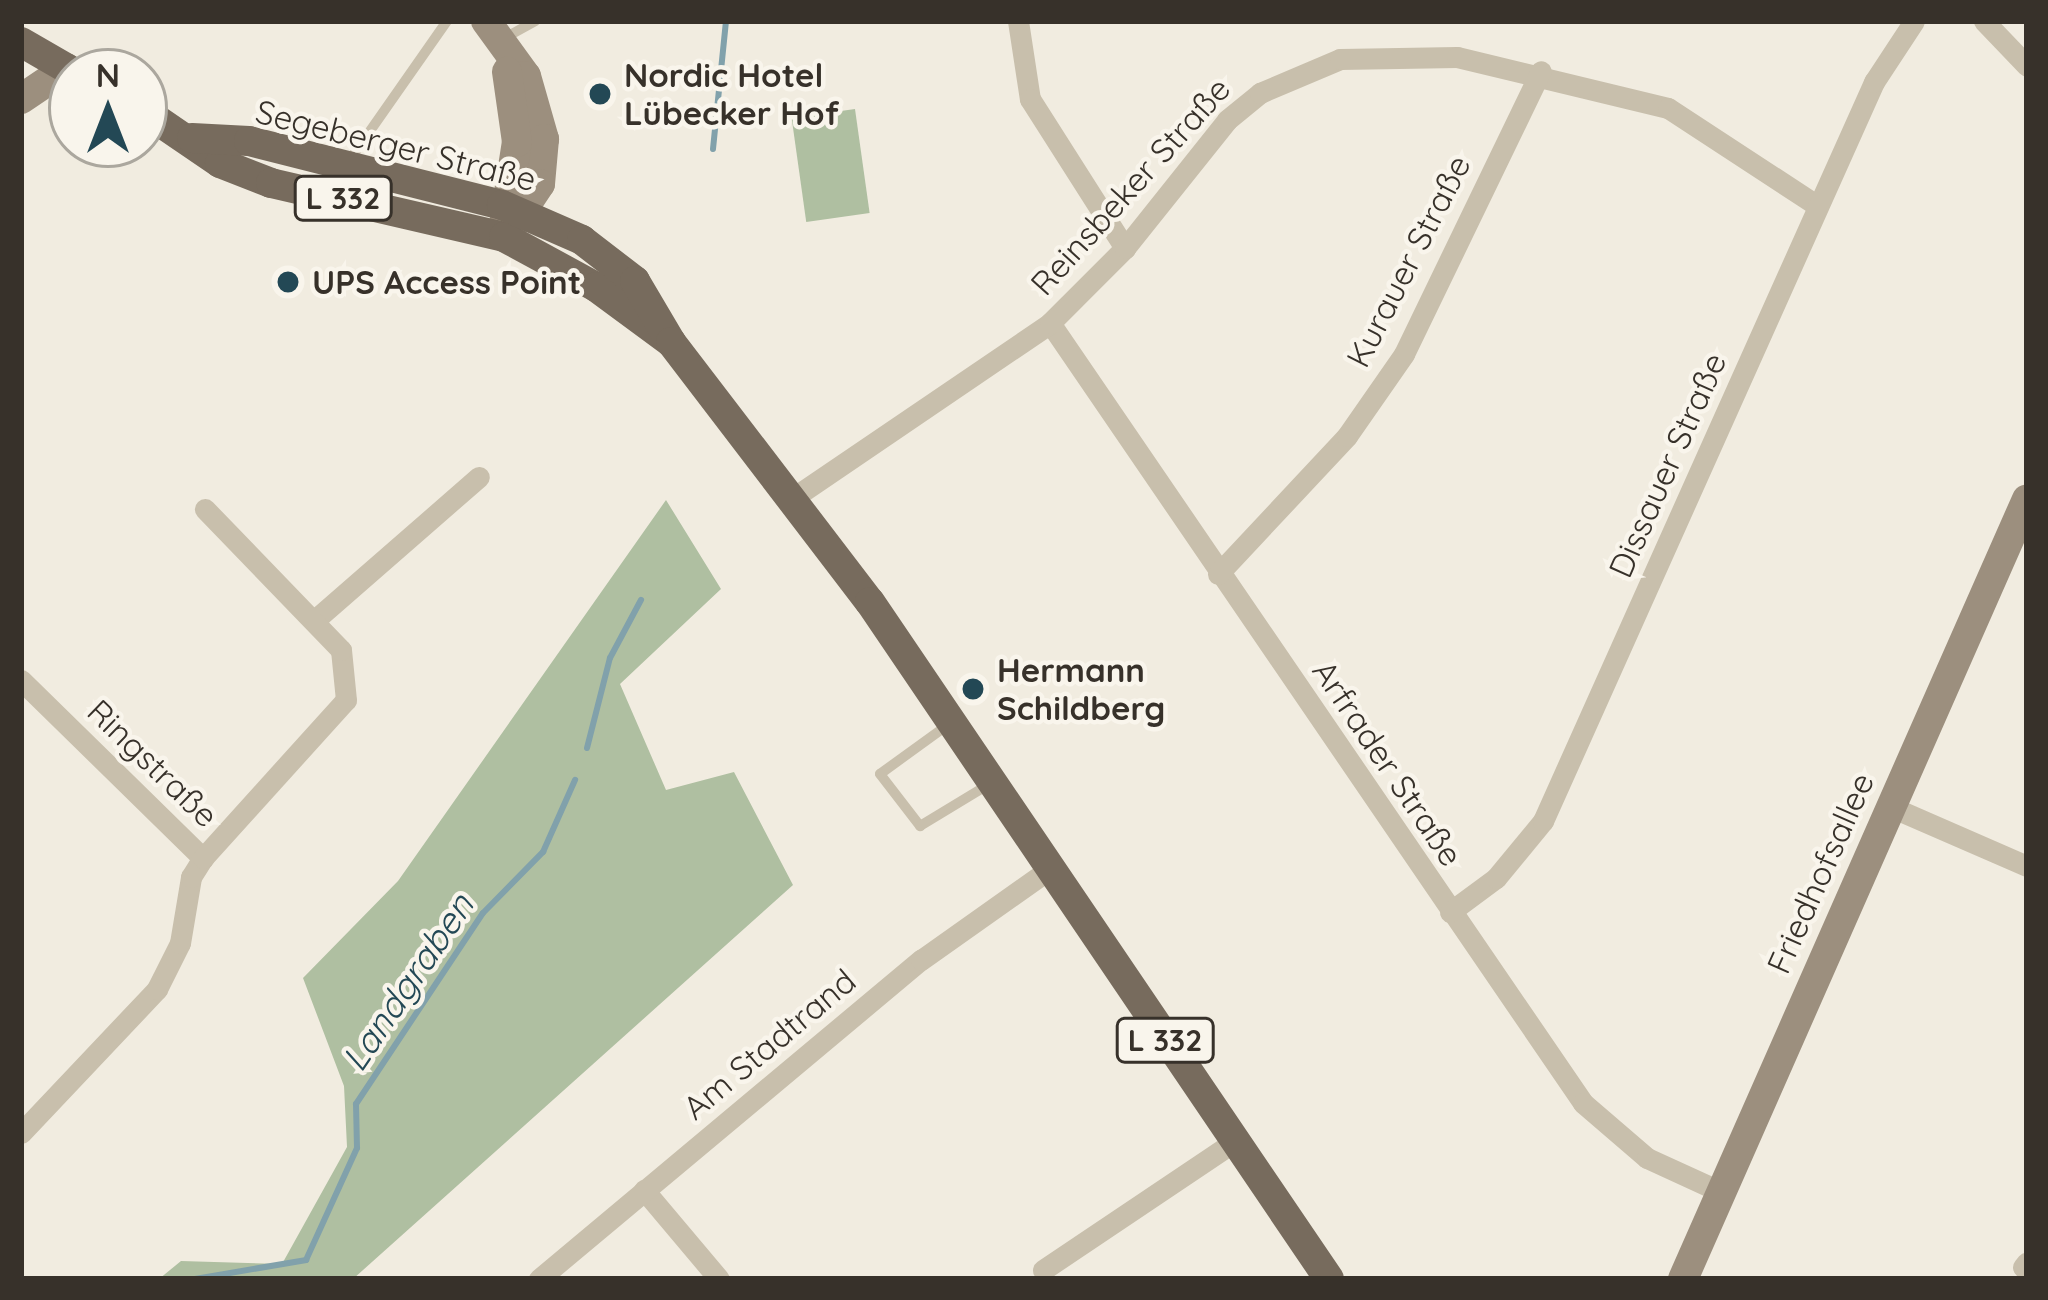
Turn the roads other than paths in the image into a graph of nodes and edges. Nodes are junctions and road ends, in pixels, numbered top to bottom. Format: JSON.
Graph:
{"nodes":[{"id":1,"x":447,"y":21,"type":"edge"},
{"id":2,"x":535,"y":21,"type":"edge"},
{"id":3,"x":1018,"y":21,"type":"edge"},
{"id":4,"x":1914,"y":21,"type":"edge"},
{"id":5,"x":1984,"y":21,"type":"edge"},
{"id":6,"x":494,"y":34,"type":"edge"},
{"id":7,"x":21,"y":42,"type":"edge"},
{"id":8,"x":48,"y":57,"type":"edge"},
{"id":9,"x":2027,"y":66,"type":"edge"},
{"id":10,"x":1541,"y":71,"type":"junction"},
{"id":11,"x":48,"y":83,"type":"edge"},
{"id":12,"x":21,"y":99,"type":"edge"},
{"id":13,"x":168,"y":124,"type":"edge"},
{"id":14,"x":192,"y":138,"type":"junction"},
{"id":15,"x":344,"y":167,"type":"junction"},
{"id":16,"x":1817,"y":206,"type":"junction"},
{"id":17,"x":510,"y":218,"type":"junction"},
{"id":18,"x":1125,"y":248,"type":"junction"},
{"id":19,"x":1050,"y":323,"type":"junction"},
{"id":20,"x":478,"y":477,"type":"dead end"},
{"id":21,"x":790,"y":500,"type":"junction"},
{"id":22,"x":2027,"y":500,"type":"edge"},
{"id":23,"x":205,"y":509,"type":"dead end"},
{"id":24,"x":1219,"y":574,"type":"junction"},
{"id":25,"x":316,"y":619,"type":"junction"},
{"id":26,"x":21,"y":680,"type":"edge"},
{"id":27,"x":952,"y":722,"type":"junction"},
{"id":28,"x":994,"y":781,"type":"junction"},
{"id":29,"x":1889,"y":806,"type":"junction"},
{"id":30,"x":203,"y":858,"type":"junction"},
{"id":31,"x":2027,"y":866,"type":"edge"},
{"id":32,"x":1048,"y":870,"type":"junction"},
{"id":33,"x":1450,"y":912,"type":"junction"},
{"id":34,"x":21,"y":1132,"type":"edge"},
{"id":35,"x":1234,"y":1141,"type":"junction"},
{"id":36,"x":644,"y":1190,"type":"junction"},
{"id":37,"x":1719,"y":1191,"type":"junction"},
{"id":38,"x":1043,"y":1270,"type":"dead end"},
{"id":39,"x":539,"y":1279,"type":"edge"},
{"id":40,"x":719,"y":1279,"type":"edge"},
{"id":41,"x":1329,"y":1279,"type":"edge"},
{"id":42,"x":1683,"y":1279,"type":"edge"}],
"edges":[{"from":1,"to":15,"type":"lane"},
{"from":2,"to":6,"type":"lane"},
{"from":3,"to":18,"type":"street"},
{"from":4,"to":16,"type":"street","name":"Dissauer Straße"},
{"from":5,"to":9,"type":"street"},
{"from":6,"to":17,"type":"street"},
{"from":7,"to":8,"type":"main road"},
{"from":10,"to":16,"type":"street","name":"Reinsbeker Straße"},
{"from":10,"to":18,"type":"street","name":"Reinsbeker Straße"},
{"from":10,"to":24,"type":"street","name":"Kurauer Straße"},
{"from":11,"to":12,"type":"street"},
{"from":13,"to":14,"type":"main road","name":"Segeberger Straße","number":"L 332"},
{"from":14,"to":15,"type":"main road","name":"Segeberger Straße","number":"L 332"},
{"from":14,"to":17,"type":"main road","name":"Segeberger Straße","number":"L 332"},
{"from":15,"to":17,"type":"main road","name":"Segeberger Straße","number":"L 332"},
{"from":16,"to":33,"type":"street","name":"Dissauer Straße"},
{"from":17,"to":21,"type":"main road","name":"Segeberger Straße","number":"L 332"},
{"from":18,"to":19,"type":"street","name":"Reinsbeker Straße"},
{"from":19,"to":21,"type":"street","name":"Reinsbeker Straße"},
{"from":19,"to":24,"type":"street","name":"Arfrader Straße"},
{"from":20,"to":25,"type":"street"},
{"from":21,"to":27,"type":"main road","number":"L 332"},
{"from":22,"to":29,"type":"street","name":"Friedhofsallee"},
{"from":23,"to":25,"type":"street"},
{"from":24,"to":33,"type":"street","name":"Arfrader Straße"},
{"from":25,"to":30,"type":"street"},
{"from":26,"to":30,"type":"street","name":"Ringstraße"},
{"from":27,"to":28,"type":"main road","number":"L 332"},
{"from":27,"to":28,"type":"lane"},
{"from":28,"to":32,"type":"main road","number":"L 332"},
{"from":29,"to":31,"type":"street"},
{"from":29,"to":37,"type":"street","name":"Friedhofsallee"},
{"from":30,"to":34,"type":"street","name":"Ringstraße"},
{"from":32,"to":35,"type":"main road","number":"L 332"},
{"from":32,"to":36,"type":"street","name":"Am Stadtrand"},
{"from":33,"to":37,"type":"street","name":"Arfrader Straße"},
{"from":35,"to":38,"type":"street"},
{"from":35,"to":41,"type":"main road","number":"L 332"},
{"from":36,"to":39,"type":"street","name":"Am Stadtrand"},
{"from":36,"to":40,"type":"street"},
{"from":37,"to":42,"type":"street","name":"Friedhofsallee"}]}
